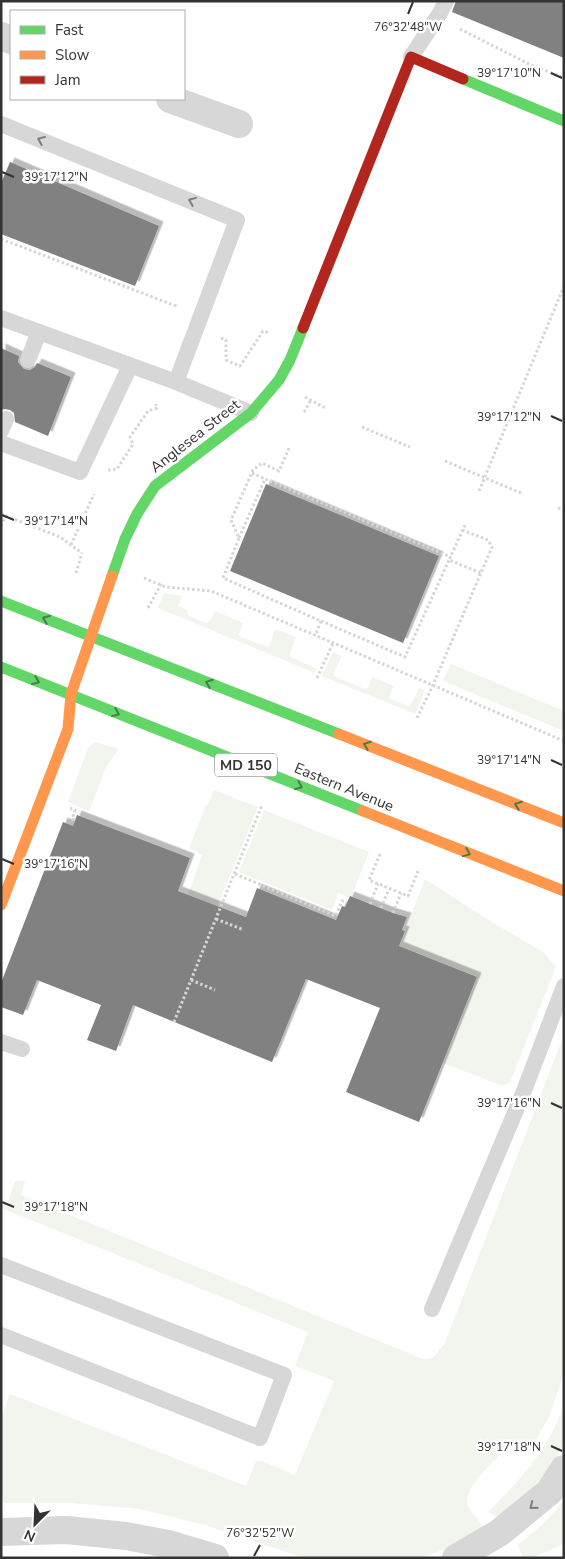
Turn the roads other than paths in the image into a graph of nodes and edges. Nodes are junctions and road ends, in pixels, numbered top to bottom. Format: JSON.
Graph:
{"nodes":[{"id":1,"x":446,"y":1,"type":"edge"},
{"id":2,"x":411,"y":57,"type":"junction"},
{"id":3,"x":173,"y":100,"type":"edge"},
{"id":4,"x":564,"y":120,"type":"edge"},
{"id":5,"x":1,"y":124,"type":"edge"},
{"id":6,"x":239,"y":124,"type":"dead end"},
{"id":7,"x":1,"y":318,"type":"edge"},
{"id":8,"x":39,"y":332,"type":"junction"},
{"id":9,"x":28,"y":360,"type":"dead end"},
{"id":10,"x":130,"y":366,"type":"junction"},
{"id":11,"x":176,"y":382,"type":"junction"},
{"id":12,"x":251,"y":412,"type":"junction"},
{"id":13,"x":1,"y":443,"type":"edge"},
{"id":14,"x":1,"y":601,"type":"edge"},
{"id":15,"x":91,"y":637,"type":"junction"},
{"id":16,"x":1,"y":668,"type":"edge"},
{"id":17,"x":71,"y":694,"type":"junction"},
{"id":18,"x":564,"y":822,"type":"edge"},
{"id":19,"x":564,"y":891,"type":"edge"},
{"id":20,"x":1,"y":905,"type":"edge"},
{"id":21,"x":564,"y":986,"type":"edge"},
{"id":22,"x":1,"y":1042,"type":"edge"},
{"id":23,"x":22,"y":1048,"type":"dead end"},
{"id":24,"x":1,"y":1265,"type":"edge"},
{"id":25,"x":432,"y":1310,"type":"dead end"},
{"id":26,"x":1,"y":1335,"type":"edge"},
{"id":27,"x":564,"y":1469,"type":"edge"},
{"id":28,"x":1,"y":1532,"type":"edge"},
{"id":29,"x":215,"y":1558,"type":"edge"},
{"id":30,"x":456,"y":1558,"type":"edge"}],
"edges":[{"from":1,"to":2,"type":"lane"},
{"from":2,"to":4,"type":"main road"},
{"from":2,"to":12,"type":"main road","name":"Anglesea Street"},
{"from":3,"to":6,"type":"street"},
{"from":11,"to":5,"type":"lane","one_way":true},
{"from":7,"to":8,"type":"lane"},
{"from":8,"to":9,"type":"lane"},
{"from":8,"to":10,"type":"lane"},
{"from":10,"to":11,"type":"lane"},
{"from":10,"to":13,"type":"lane"},
{"from":11,"to":12,"type":"lane"},
{"from":12,"to":15,"type":"main road","name":"Anglesea Street"},
{"from":15,"to":14,"type":"main road","one_way":true},
{"from":15,"to":17,"type":"main road","name":"Anglesea Street"},
{"from":18,"to":15,"type":"main road","one_way":true},
{"from":16,"to":17,"type":"main road","name":"Eastern Avenue","number":"MD 150","one_way":true},
{"from":17,"to":19,"type":"main road","name":"Eastern Avenue","number":"MD 150","one_way":true},
{"from":17,"to":20,"type":"main road","name":"Anglesea Street"},
{"from":21,"to":25,"type":"lane"},
{"from":22,"to":23,"type":"lane"},
{"from":24,"to":26,"type":"lane"},
{"from":27,"to":30,"type":"street","one_way":true},
{"from":28,"to":29,"type":"street"}]}
